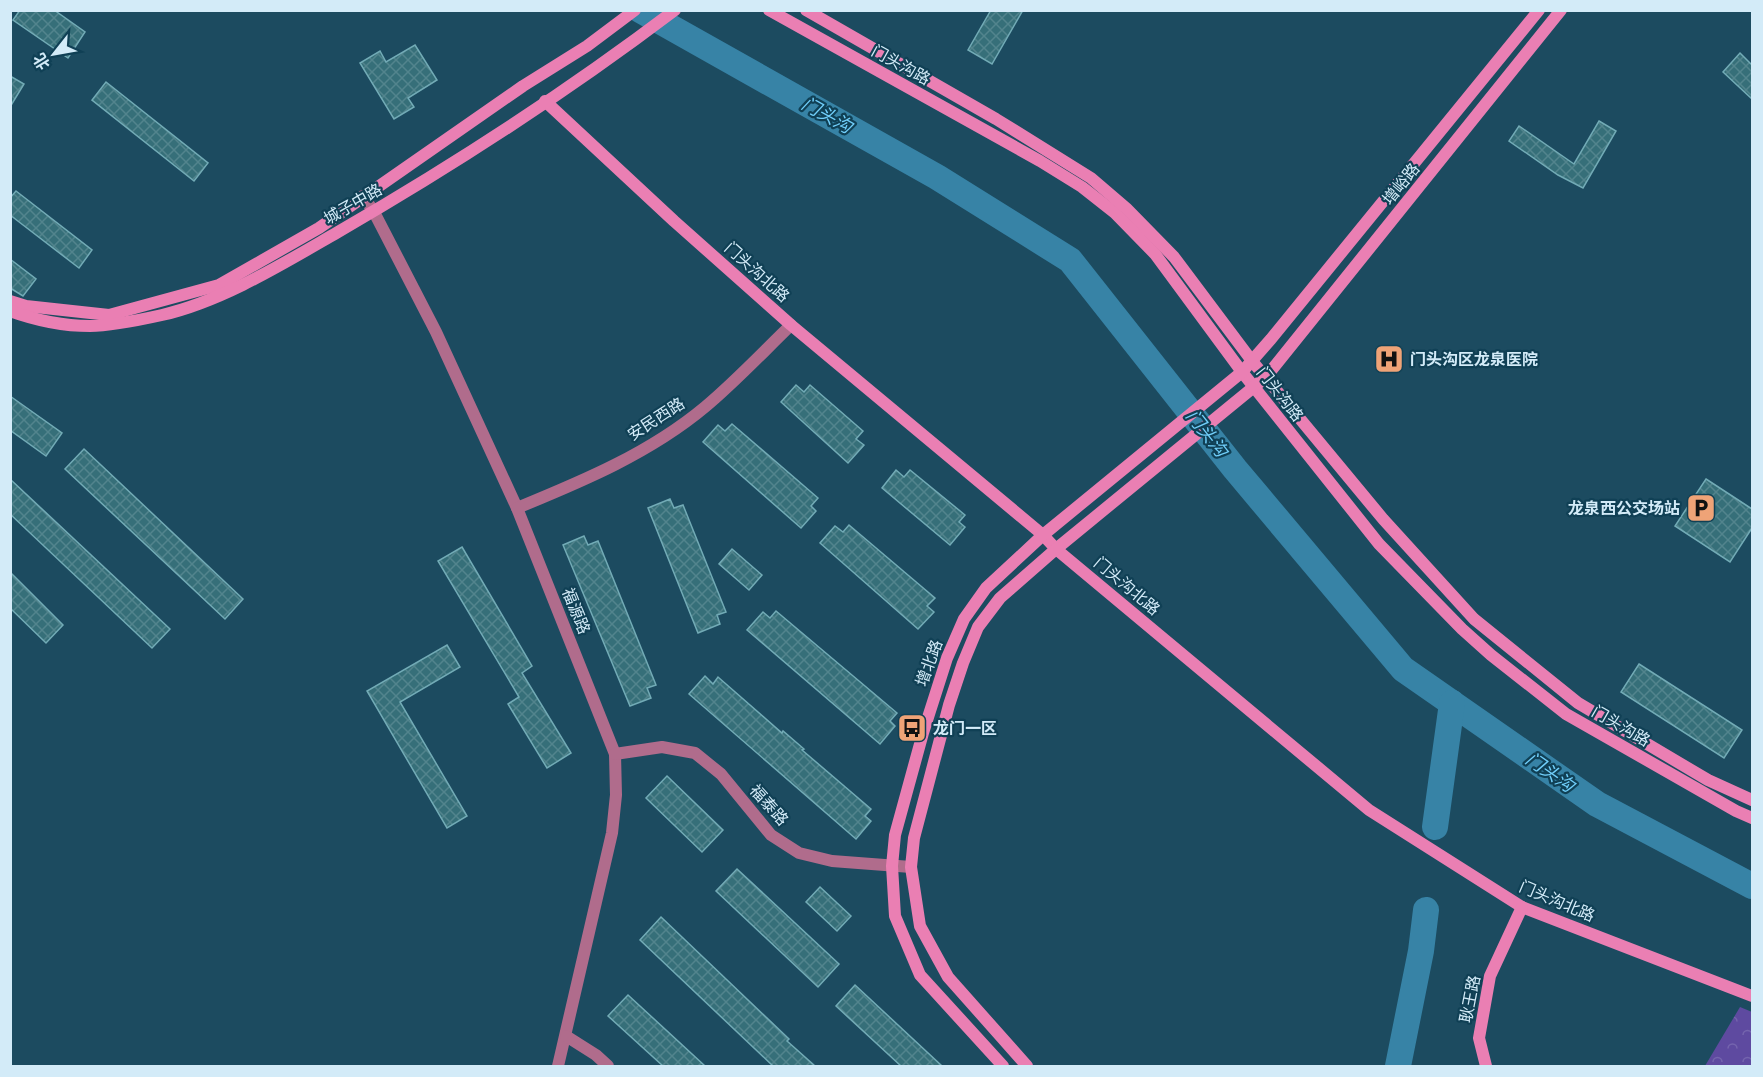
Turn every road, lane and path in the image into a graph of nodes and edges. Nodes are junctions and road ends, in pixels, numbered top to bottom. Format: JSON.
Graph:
{"nodes":[{"id":1,"x":635,"y":10,"type":"edge"},
{"id":2,"x":675,"y":10,"type":"edge"},
{"id":3,"x":769,"y":10,"type":"edge"},
{"id":4,"x":806,"y":10,"type":"edge"},
{"id":5,"x":1539,"y":10,"type":"edge"},
{"id":6,"x":1561,"y":10,"type":"edge"},
{"id":7,"x":545,"y":101,"type":"junction"},
{"id":8,"x":363,"y":196,"type":"junction"},
{"id":9,"x":374,"y":212,"type":"junction"},
{"id":10,"x":10,"y":301,"type":"edge"},
{"id":11,"x":10,"y":311,"type":"edge"},
{"id":12,"x":791,"y":325,"type":"junction"},
{"id":13,"x":1252,"y":361,"type":"junction"},
{"id":14,"x":1242,"y":372,"type":"junction"},
{"id":15,"x":1266,"y":377,"type":"junction"},
{"id":16,"x":1254,"y":388,"type":"junction"},
{"id":17,"x":517,"y":508,"type":"junction"},
{"id":18,"x":1043,"y":535,"type":"junction"},
{"id":19,"x":1056,"y":549,"type":"junction"},
{"id":20,"x":615,"y":754,"type":"junction"},
{"id":21,"x":1752,"y":800,"type":"edge"},
{"id":22,"x":1752,"y":818,"type":"edge"},
{"id":23,"x":891,"y":866,"type":"junction"},
{"id":24,"x":911,"y":867,"type":"junction"},
{"id":25,"x":1522,"y":907,"type":"junction"},
{"id":26,"x":1752,"y":996,"type":"edge"},
{"id":27,"x":566,"y":1036,"type":"junction"},
{"id":28,"x":558,"y":1066,"type":"edge"},
{"id":29,"x":608,"y":1066,"type":"edge"},
{"id":30,"x":1003,"y":1066,"type":"edge"},
{"id":31,"x":1028,"y":1066,"type":"edge"},
{"id":32,"x":1486,"y":1066,"type":"edge"}],
"edges":[{"from":1,"to":8,"type":"street","name":"城子中路"},
{"from":2,"to":7,"type":"street","name":"城子中路"},
{"from":3,"to":14,"type":"street","name":"门头沟路"},
{"from":4,"to":13,"type":"street","name":"门头沟路"},
{"from":5,"to":13,"type":"street","name":"增峪路"},
{"from":6,"to":15,"type":"street","name":"增峪路"},
{"from":7,"to":9,"type":"street","name":"城子中路"},
{"from":7,"to":12,"type":"street","name":"门头沟北路"},
{"from":8,"to":9,"type":"street","name":"福源路"},
{"from":8,"to":10,"type":"street","name":"城子中路"},
{"from":9,"to":11,"type":"street","name":"城子中路"},
{"from":9,"to":17,"type":"street","name":"福源路"},
{"from":12,"to":17,"type":"street","name":"安民西路"},
{"from":12,"to":18,"type":"street","name":"门头沟北路"},
{"from":13,"to":14,"type":"street","name":"增北路"},
{"from":13,"to":15,"type":"street","name":"门头沟路"},
{"from":14,"to":16,"type":"street","name":"门头沟路"},
{"from":14,"to":18,"type":"street","name":"增北路"},
{"from":15,"to":16,"type":"street","name":"增北路"},
{"from":15,"to":21,"type":"street","name":"门头沟路"},
{"from":16,"to":19,"type":"street","name":"增北路"},
{"from":16,"to":22,"type":"street","name":"门头沟路"},
{"from":17,"to":20,"type":"street","name":"福源路"},
{"from":18,"to":19,"type":"street","name":"门头沟北路"},
{"from":18,"to":23,"type":"street","name":"增北路"},
{"from":19,"to":24,"type":"street","name":"增北路"},
{"from":19,"to":25,"type":"street","name":"门头沟北路"},
{"from":20,"to":23,"type":"street","name":"福泰路"},
{"from":20,"to":27,"type":"street","name":"福源路"},
{"from":23,"to":24,"type":"street","name":"福泰路"},
{"from":23,"to":30,"type":"street","name":"增北路"},
{"from":24,"to":31,"type":"street","name":"增北路"},
{"from":25,"to":26,"type":"street","name":"门头沟北路"},
{"from":25,"to":32,"type":"street","name":"耿王路"},
{"from":27,"to":28,"type":"street","name":"福源路"},
{"from":27,"to":29,"type":"street"}]}
